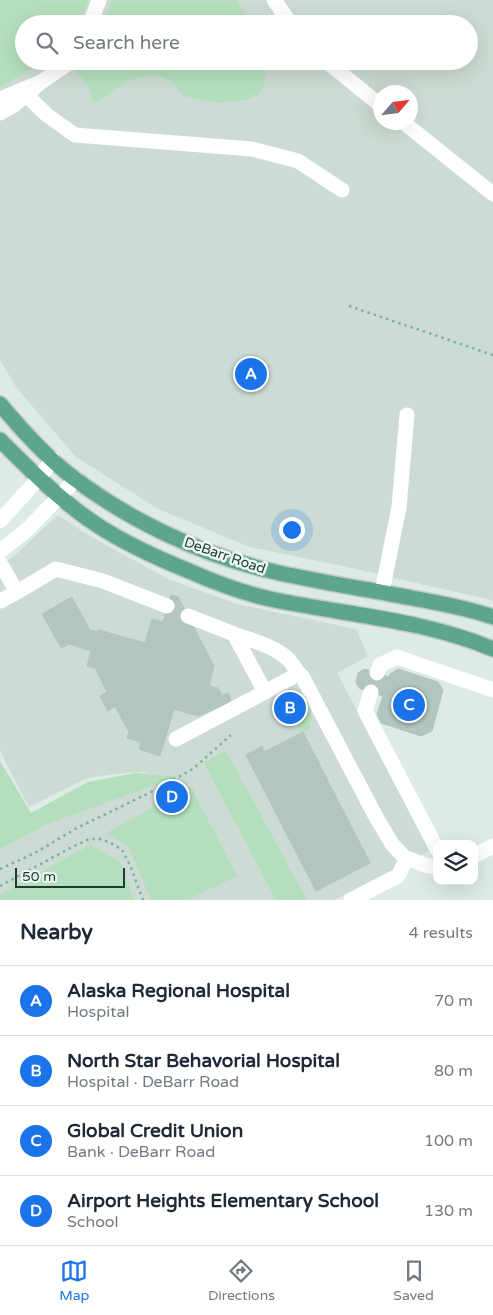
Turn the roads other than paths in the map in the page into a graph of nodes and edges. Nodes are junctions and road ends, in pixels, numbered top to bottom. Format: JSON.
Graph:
{"nodes":[{"id":1,"x":99,"y":0,"type":"edge"},
{"id":2,"x":274,"y":0,"type":"edge"},
{"id":3,"x":93,"y":15,"type":"edge"},
{"id":4,"x":285,"y":15,"type":"edge"},
{"id":5,"x":59,"y":70,"type":"edge"},
{"id":6,"x":337,"y":70,"type":"edge"},
{"id":7,"x":41,"y":82,"type":"junction"},
{"id":8,"x":26,"y":95,"type":"junction"},
{"id":9,"x":0,"y":99,"type":"edge"},
{"id":10,"x":373,"y":99,"type":"edge"},
{"id":11,"x":0,"y":112,"type":"edge"},
{"id":12,"x":413,"y":130,"type":"edge"},
{"id":13,"x":342,"y":190,"type":"dead end"},
{"id":14,"x":493,"y":194,"type":"edge"},
{"id":15,"x":0,"y":404,"type":"edge"},
{"id":16,"x":407,"y":415,"type":"dead end"},
{"id":17,"x":0,"y":440,"type":"edge"},
{"id":18,"x":53,"y":459,"type":"junction"},
{"id":19,"x":40,"y":478,"type":"junction"},
{"id":20,"x":76,"y":479,"type":"junction"},
{"id":21,"x":61,"y":497,"type":"junction"},
{"id":22,"x":0,"y":521,"type":"edge"},
{"id":23,"x":0,"y":550,"type":"edge"},
{"id":24,"x":0,"y":563,"type":"edge"},
{"id":25,"x":17,"y":592,"type":"junction"},
{"id":26,"x":382,"y":592,"type":"junction"},
{"id":27,"x":0,"y":601,"type":"edge"},
{"id":28,"x":167,"y":606,"type":"tunnel mouth"},
{"id":29,"x":188,"y":616,"type":"tunnel mouth"},
{"id":30,"x":493,"y":617,"type":"edge"},
{"id":31,"x":234,"y":634,"type":"junction"},
{"id":32,"x":493,"y":649,"type":"edge"},
{"id":33,"x":377,"y":673,"type":"dead end"},
{"id":34,"x":298,"y":674,"type":"junction"},
{"id":35,"x":493,"y":690,"type":"edge"},
{"id":36,"x":265,"y":692,"type":"junction"},
{"id":37,"x":371,"y":692,"type":"dead end"},
{"id":38,"x":176,"y":739,"type":"dead end"},
{"id":39,"x":433,"y":840,"type":"edge"},
{"id":40,"x":493,"y":846,"type":"edge"},
{"id":41,"x":478,"y":854,"type":"edge"},
{"id":42,"x":408,"y":858,"type":"junction"},
{"id":43,"x":433,"y":866,"type":"edge"},
{"id":44,"x":351,"y":900,"type":"edge"}],
"edges":[{"from":1,"to":3,"type":"street"},
{"from":2,"to":4,"type":"street"},
{"from":5,"to":7,"type":"street"},
{"from":6,"to":10,"type":"street"},
{"from":7,"to":8,"type":"street"},
{"from":7,"to":9,"type":"street"},
{"from":8,"to":11,"type":"street"},
{"from":8,"to":13,"type":"street"},
{"from":12,"to":14,"type":"street"},
{"from":15,"to":18,"type":"main road","name":"DeBarr Road"},
{"from":16,"to":26,"type":"street"},
{"from":17,"to":19,"type":"main road","name":"DeBarr Road"},
{"from":18,"to":19,"type":"street"},
{"from":18,"to":20,"type":"main road","name":"DeBarr Road"},
{"from":19,"to":21,"type":"main road","name":"DeBarr Road"},
{"from":19,"to":22,"type":"street"},
{"from":20,"to":21,"type":"street"},
{"from":20,"to":26,"type":"main road","name":"DeBarr Road"},
{"from":21,"to":23,"type":"street"},
{"from":21,"to":32,"type":"main road","name":"DeBarr Road"},
{"from":24,"to":25,"type":"street"},
{"from":25,"to":27,"type":"street"},
{"from":25,"to":28,"type":"street"},
{"from":26,"to":30,"type":"main road","name":"DeBarr Road"},
{"from":29,"to":31,"type":"street"},
{"from":31,"to":34,"type":"street"},
{"from":31,"to":36,"type":"street"},
{"from":33,"to":35,"type":"street"},
{"from":34,"to":36,"type":"street"},
{"from":34,"to":42,"type":"street"},
{"from":36,"to":38,"type":"street"},
{"from":37,"to":39,"type":"street"},
{"from":40,"to":41,"type":"street"},
{"from":42,"to":43,"type":"street"},
{"from":42,"to":44,"type":"street"}]}
